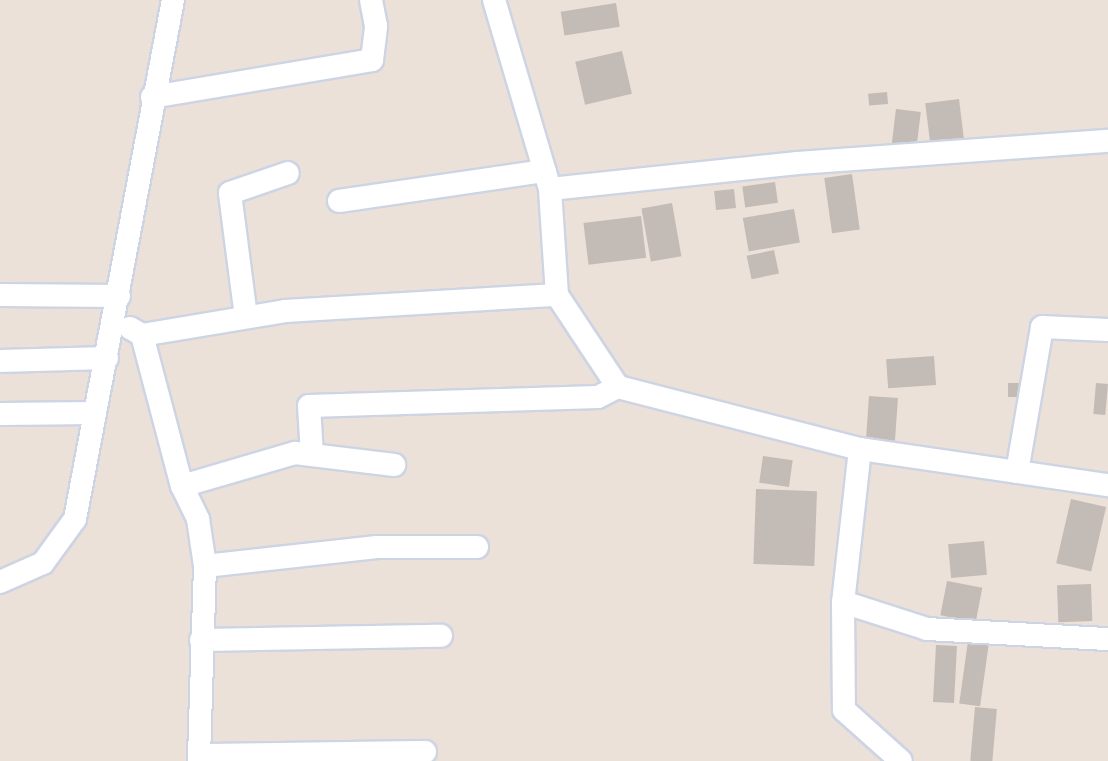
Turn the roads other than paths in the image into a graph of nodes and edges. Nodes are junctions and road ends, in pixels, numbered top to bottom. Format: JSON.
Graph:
{"nodes":[{"id":1,"x":173,"y":0,"type":"edge"},
{"id":2,"x":371,"y":0,"type":"edge"},
{"id":3,"x":494,"y":0,"type":"edge"},
{"id":4,"x":152,"y":97,"type":"junction"},
{"id":5,"x":1108,"y":141,"type":"edge"},
{"id":6,"x":288,"y":173,"type":"dead end"},
{"id":7,"x":548,"y":180,"type":"junction"},
{"id":8,"x":339,"y":201,"type":"dead end"},
{"id":9,"x":0,"y":295,"type":"edge"},
{"id":10,"x":557,"y":295,"type":"junction"},
{"id":11,"x":117,"y":308,"type":"junction"},
{"id":12,"x":246,"y":317,"type":"junction"},
{"id":13,"x":1108,"y":330,"type":"edge"},
{"id":14,"x":142,"y":335,"type":"junction"},
{"id":15,"x":107,"y":358,"type":"junction"},
{"id":16,"x":0,"y":361,"type":"edge"},
{"id":17,"x":618,"y":387,"type":"junction"},
{"id":18,"x":95,"y":413,"type":"junction"},
{"id":19,"x":0,"y":414,"type":"edge"},
{"id":20,"x":860,"y":449,"type":"junction"},
{"id":21,"x":312,"y":455,"type":"junction"},
{"id":22,"x":394,"y":465,"type":"dead end"},
{"id":23,"x":1017,"y":472,"type":"junction"},
{"id":24,"x":1108,"y":485,"type":"edge"},
{"id":25,"x":182,"y":486,"type":"junction"},
{"id":26,"x":477,"y":547,"type":"dead end"},
{"id":27,"x":205,"y":566,"type":"junction"},
{"id":28,"x":0,"y":582,"type":"edge"},
{"id":29,"x":843,"y":602,"type":"junction"},
{"id":30,"x":441,"y":636,"type":"dead end"},
{"id":31,"x":1108,"y":639,"type":"edge"},
{"id":32,"x":201,"y":640,"type":"junction"},
{"id":33,"x":425,"y":752,"type":"dead end"},
{"id":34,"x":200,"y":758,"type":"edge"},
{"id":35,"x":901,"y":761,"type":"edge"}],
"edges":[{"from":1,"to":4,"type":"street"},
{"from":2,"to":4,"type":"street"},
{"from":3,"to":7,"type":"street"},
{"from":4,"to":11,"type":"street"},
{"from":5,"to":7,"type":"street"},
{"from":6,"to":12,"type":"street"},
{"from":7,"to":8,"type":"street"},
{"from":7,"to":10,"type":"street"},
{"from":9,"to":11,"type":"street"},
{"from":10,"to":12,"type":"street"},
{"from":10,"to":17,"type":"street"},
{"from":11,"to":14,"type":"street"},
{"from":11,"to":15,"type":"street"},
{"from":12,"to":14,"type":"street"},
{"from":13,"to":23,"type":"street"},
{"from":14,"to":25,"type":"street"},
{"from":15,"to":16,"type":"street"},
{"from":15,"to":18,"type":"street"},
{"from":17,"to":20,"type":"street"},
{"from":17,"to":21,"type":"street"},
{"from":18,"to":19,"type":"street"},
{"from":18,"to":28,"type":"street"},
{"from":20,"to":23,"type":"street"},
{"from":20,"to":29,"type":"street"},
{"from":21,"to":22,"type":"street"},
{"from":21,"to":25,"type":"street"},
{"from":23,"to":24,"type":"street"},
{"from":25,"to":27,"type":"street"},
{"from":26,"to":27,"type":"street"},
{"from":27,"to":32,"type":"street"},
{"from":29,"to":31,"type":"street"},
{"from":29,"to":35,"type":"street"},
{"from":30,"to":32,"type":"street"},
{"from":32,"to":34,"type":"street"},
{"from":33,"to":34,"type":"street"}]}
